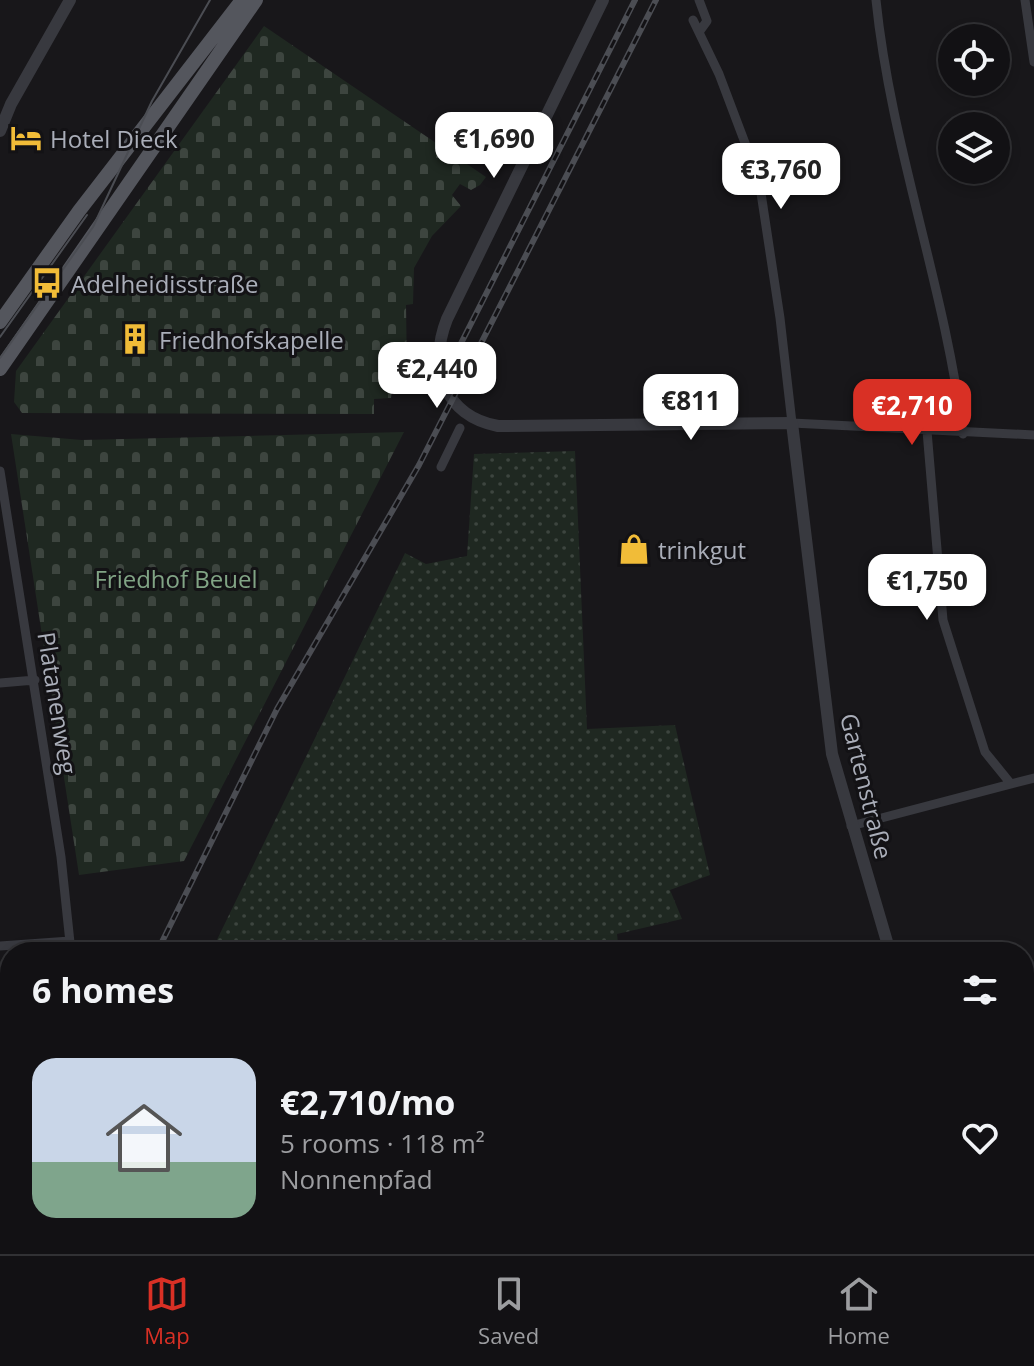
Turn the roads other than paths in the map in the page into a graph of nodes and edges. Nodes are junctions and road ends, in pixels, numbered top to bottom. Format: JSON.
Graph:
{"nodes":[{"id":1,"x":70,"y":0,"type":"edge"},
{"id":2,"x":242,"y":0,"type":"edge"},
{"id":3,"x":256,"y":0,"type":"edge"},
{"id":4,"x":603,"y":0,"type":"edge"},
{"id":5,"x":699,"y":0,"type":"edge"},
{"id":6,"x":876,"y":0,"type":"edge"},
{"id":7,"x":1025,"y":0,"type":"edge"},
{"id":8,"x":693,"y":20,"type":"dead end"},
{"id":9,"x":699,"y":32,"type":"junction"},
{"id":10,"x":1034,"y":62,"type":"edge"},
{"id":11,"x":0,"y":128,"type":"edge"},
{"id":12,"x":0,"y":322,"type":"edge"},
{"id":13,"x":0,"y":369,"type":"edge"},
{"id":14,"x":792,"y":423,"type":"junction"},
{"id":15,"x":460,"y":428,"type":"dead end"},
{"id":16,"x":927,"y":431,"type":"junction"},
{"id":17,"x":963,"y":434,"type":"junction"},
{"id":18,"x":1034,"y":435,"type":"edge"},
{"id":19,"x":441,"y":467,"type":"dead end"},
{"id":20,"x":0,"y":471,"type":"edge"},
{"id":21,"x":35,"y":680,"type":"junction"},
{"id":22,"x":0,"y":683,"type":"edge"},
{"id":23,"x":1034,"y":778,"type":"edge"},
{"id":24,"x":1011,"y":784,"type":"junction"},
{"id":25,"x":851,"y":826,"type":"junction"},
{"id":26,"x":70,"y":942,"type":"edge"},
{"id":27,"x":887,"y":942,"type":"edge"}],
"edges":[{"from":1,"to":11,"type":"street"},
{"from":2,"to":12,"type":"main road"},
{"from":3,"to":13,"type":"main road"},
{"from":4,"to":14,"type":"street"},
{"from":5,"to":9,"type":"street"},
{"from":6,"to":17,"type":"street"},
{"from":7,"to":10,"type":"street"},
{"from":8,"to":9,"type":"street","name":"Gartenstraße"},
{"from":9,"to":14,"type":"street","name":"Gartenstraße"},
{"from":14,"to":16,"type":"street"},
{"from":14,"to":25,"type":"street","name":"Gartenstraße"},
{"from":15,"to":19,"type":"street"},
{"from":16,"to":17,"type":"street"},
{"from":16,"to":24,"type":"street"},
{"from":17,"to":18,"type":"street"},
{"from":20,"to":21,"type":"street","name":"Platanenweg"},
{"from":21,"to":22,"type":"street"},
{"from":21,"to":26,"type":"street","name":"Platanenweg"},
{"from":23,"to":24,"type":"street"},
{"from":24,"to":25,"type":"street"},
{"from":25,"to":27,"type":"street","name":"Gartenstraße"}]}
